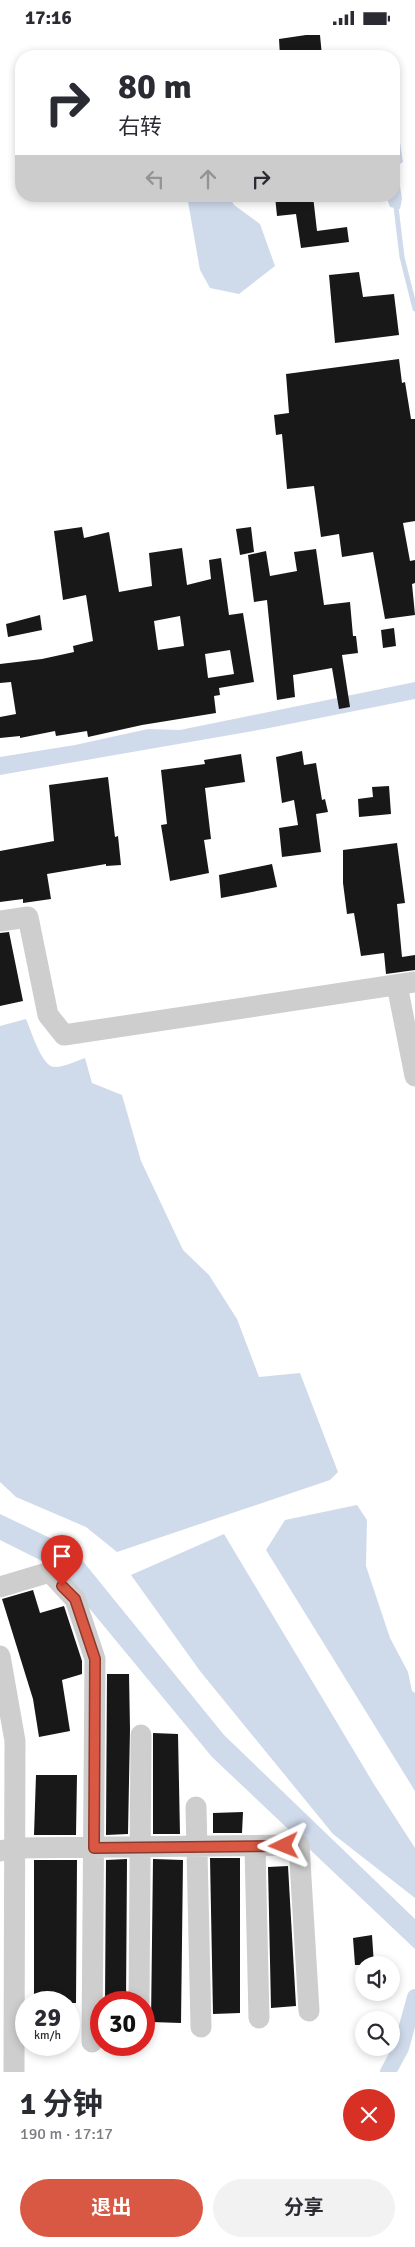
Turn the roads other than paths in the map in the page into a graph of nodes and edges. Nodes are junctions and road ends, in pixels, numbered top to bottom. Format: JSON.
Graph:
{"nodes":[{"id":1,"x":0,"y":921,"type":"edge"},
{"id":2,"x":406,"y":983,"type":"edge"},
{"id":3,"x":415,"y":1076,"type":"edge"},
{"id":4,"x":0,"y":1587,"type":"edge"},
{"id":5,"x":0,"y":1656,"type":"edge"},
{"id":6,"x":141,"y":1735,"type":"dead end"},
{"id":7,"x":196,"y":1807,"type":"dead end"},
{"id":8,"x":140,"y":1847,"type":"junction"},
{"id":9,"x":197,"y":1847,"type":"junction"},
{"id":10,"x":255,"y":1847,"type":"junction"},
{"id":11,"x":94,"y":1848,"type":"junction"},
{"id":12,"x":7,"y":1849,"type":"edge"},
{"id":13,"x":93,"y":1991,"type":"edge"},
{"id":14,"x":139,"y":1991,"type":"edge"},
{"id":15,"x":310,"y":2011,"type":"dead end"},
{"id":16,"x":259,"y":2018,"type":"dead end"},
{"id":17,"x":201,"y":2027,"type":"dead end"},
{"id":18,"x":14,"y":2072,"type":"edge"}],
"edges":[{"from":1,"to":2,"type":"street"},
{"from":2,"to":3,"type":"street"},
{"from":4,"to":11,"type":"street"},
{"from":5,"to":12,"type":"street"},
{"from":6,"to":8,"type":"street"},
{"from":7,"to":9,"type":"street"},
{"from":8,"to":9,"type":"street"},
{"from":8,"to":11,"type":"street"},
{"from":8,"to":14,"type":"street"},
{"from":9,"to":10,"type":"street"},
{"from":9,"to":17,"type":"street"},
{"from":10,"to":15,"type":"street"},
{"from":10,"to":16,"type":"street"},
{"from":11,"to":12,"type":"street"},
{"from":11,"to":13,"type":"street"},
{"from":12,"to":18,"type":"street"}]}
